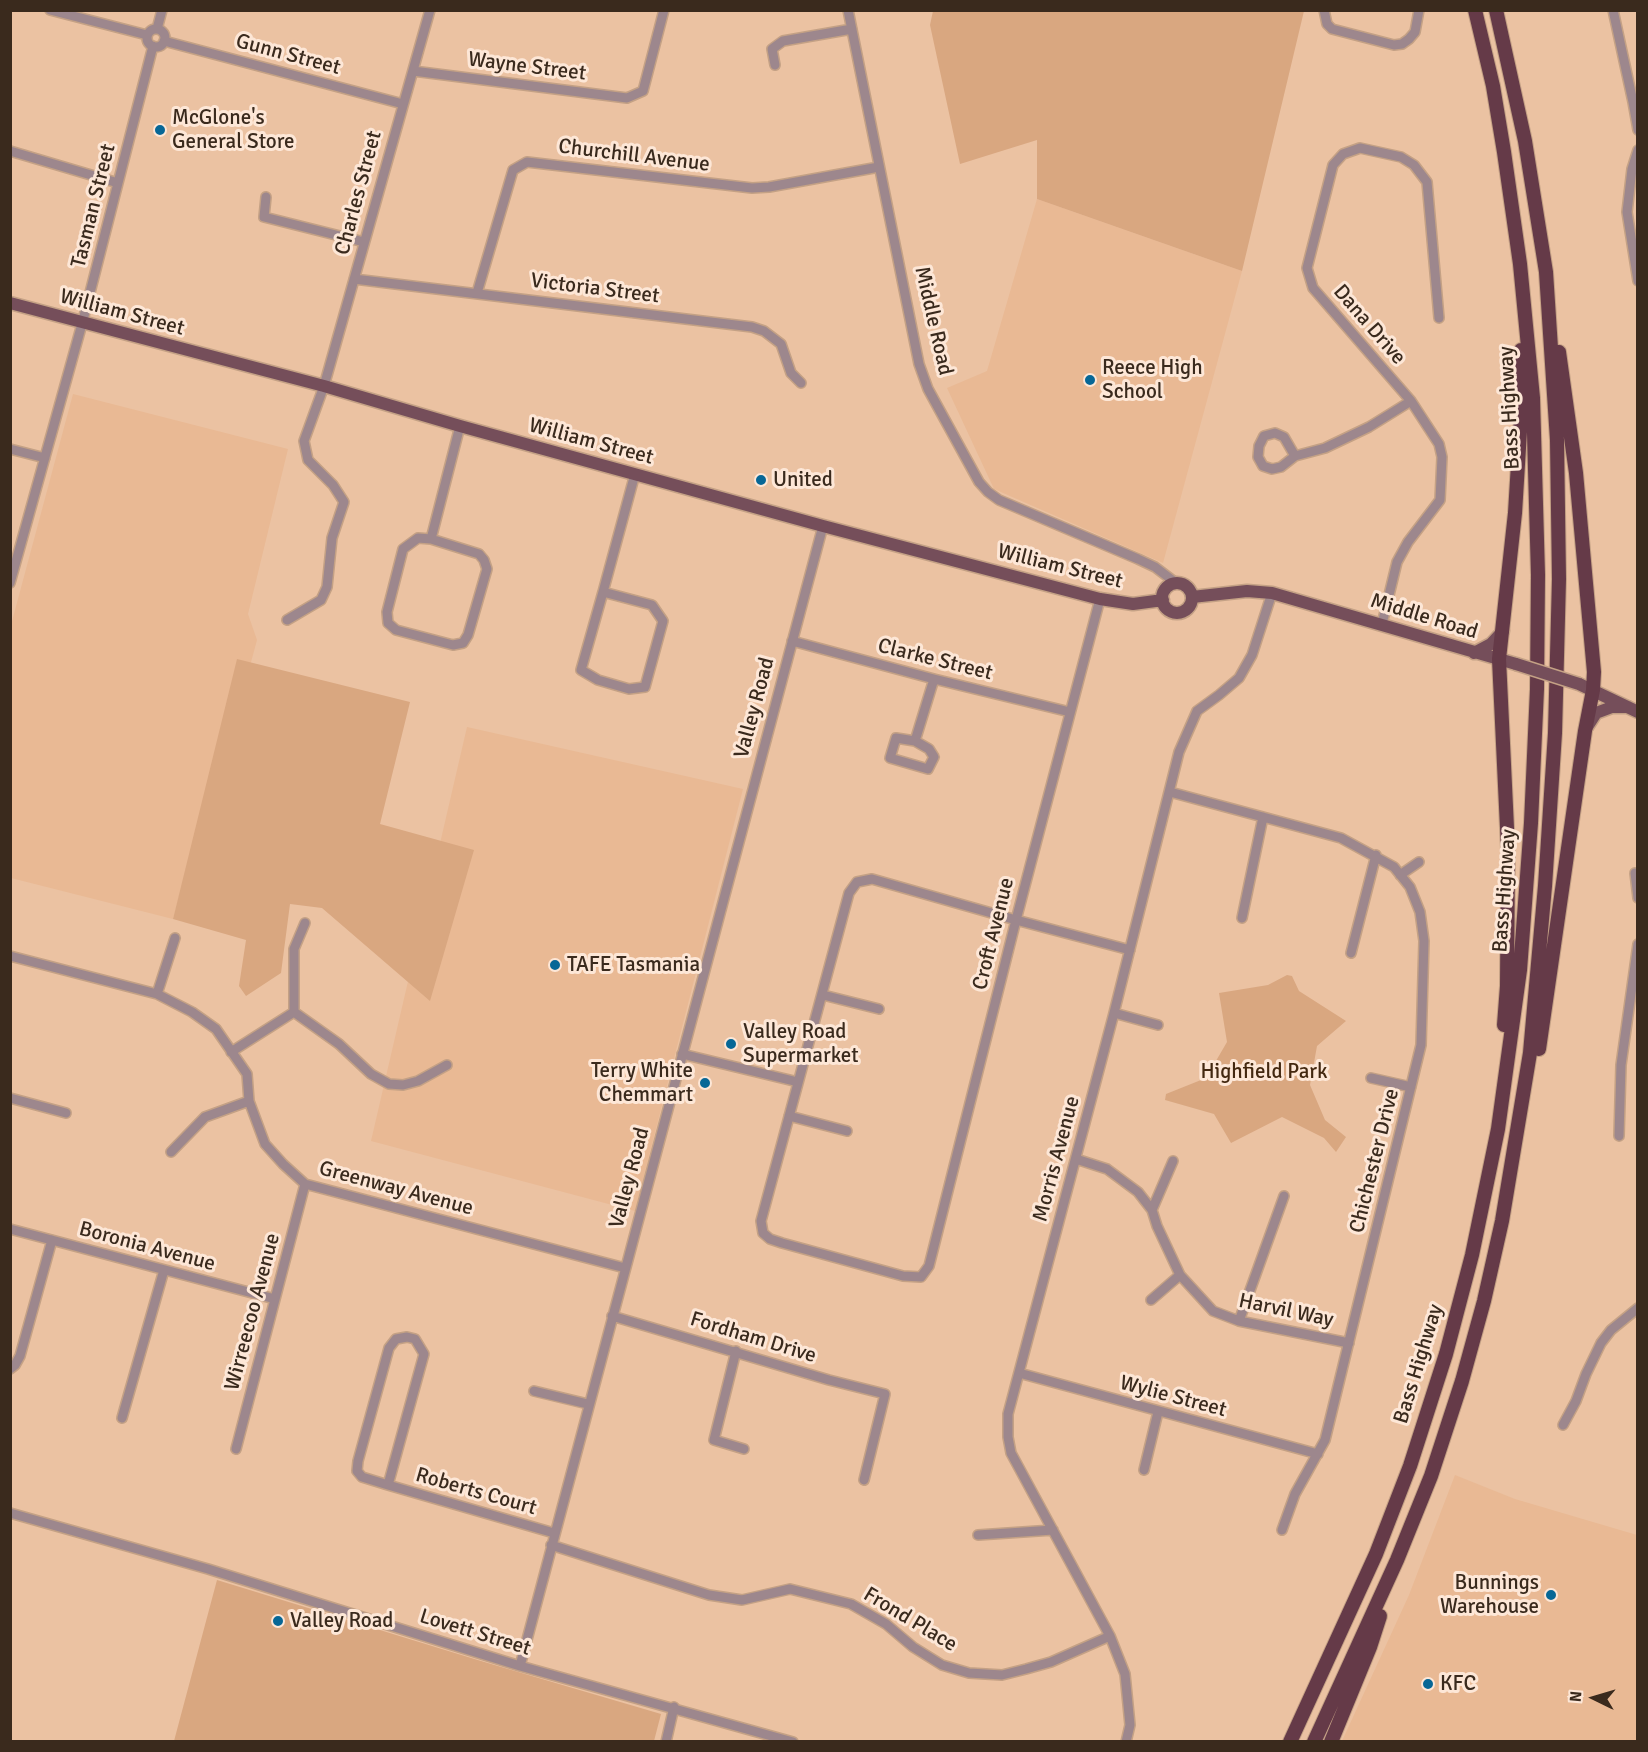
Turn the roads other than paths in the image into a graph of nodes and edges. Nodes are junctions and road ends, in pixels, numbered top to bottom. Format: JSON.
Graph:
{"nodes":[{"id":1,"x":50,"y":10,"type":"edge"},
{"id":2,"x":162,"y":10,"type":"edge"},
{"id":3,"x":430,"y":10,"type":"edge"},
{"id":4,"x":664,"y":10,"type":"edge"},
{"id":5,"x":848,"y":10,"type":"edge"},
{"id":6,"x":1324,"y":10,"type":"edge"},
{"id":7,"x":1419,"y":10,"type":"edge"},
{"id":8,"x":1474,"y":10,"type":"edge"},
{"id":9,"x":1496,"y":10,"type":"edge"},
{"id":10,"x":1613,"y":10,"type":"edge"},
{"id":11,"x":157,"y":29,"type":"junction"},
{"id":12,"x":852,"y":29,"type":"junction"},
{"id":13,"x":147,"y":35,"type":"junction"},
{"id":14,"x":164,"y":41,"type":"junction"},
{"id":15,"x":153,"y":46,"type":"junction"},
{"id":16,"x":775,"y":65,"type":"dead end"},
{"id":17,"x":413,"y":71,"type":"junction"},
{"id":18,"x":403,"y":104,"type":"junction"},
{"id":19,"x":1638,"y":130,"type":"edge"},
{"id":20,"x":1638,"y":150,"type":"edge"},
{"id":21,"x":10,"y":151,"type":"edge"},
{"id":22,"x":879,"y":167,"type":"junction"},
{"id":23,"x":118,"y":183,"type":"junction"},
{"id":24,"x":266,"y":197,"type":"dead end"},
{"id":25,"x":364,"y":242,"type":"junction"},
{"id":26,"x":1636,"y":259,"type":"edge"},
{"id":27,"x":1520,"y":264,"type":"junction"},
{"id":28,"x":1546,"y":272,"type":"junction"},
{"id":29,"x":354,"y":279,"type":"junction"},
{"id":30,"x":1638,"y":281,"type":"edge"},
{"id":31,"x":477,"y":292,"type":"junction"},
{"id":32,"x":10,"y":303,"type":"edge"},
{"id":33,"x":1438,"y":318,"type":"dead end"},
{"id":34,"x":82,"y":324,"type":"junction"},
{"id":35,"x":801,"y":383,"type":"dead end"},
{"id":36,"x":324,"y":386,"type":"junction"},
{"id":37,"x":1412,"y":401,"type":"junction"},
{"id":38,"x":460,"y":426,"type":"junction"},
{"id":39,"x":10,"y":449,"type":"edge"},
{"id":40,"x":1295,"y":456,"type":"dead end"},
{"id":41,"x":45,"y":458,"type":"junction"},
{"id":42,"x":635,"y":474,"type":"junction"},
{"id":43,"x":823,"y":525,"type":"junction"},
{"id":44,"x":431,"y":539,"type":"junction"},
{"id":45,"x":10,"y":583,"type":"edge"},
{"id":46,"x":1176,"y":583,"type":"junction"},
{"id":47,"x":603,"y":592,"type":"junction"},
{"id":48,"x":1272,"y":593,"type":"junction"},
{"id":49,"x":1192,"y":597,"type":"junction"},
{"id":50,"x":1100,"y":599,"type":"junction"},
{"id":51,"x":1163,"y":600,"type":"junction"},
{"id":52,"x":287,"y":620,"type":"dead end"},
{"id":53,"x":1382,"y":624,"type":"junction"},
{"id":54,"x":1503,"y":631,"type":"junction"},
{"id":55,"x":792,"y":641,"type":"junction"},
{"id":56,"x":1474,"y":653,"type":"junction"},
{"id":57,"x":1499,"y":659,"type":"junction"},
{"id":58,"x":934,"y":679,"type":"junction"},
{"id":59,"x":1593,"y":690,"type":"junction"},
{"id":60,"x":1633,"y":709,"type":"edge"},
{"id":61,"x":1070,"y":712,"type":"junction"},
{"id":62,"x":1585,"y":731,"type":"junction"},
{"id":63,"x":915,"y":741,"type":"junction"},
{"id":64,"x":1170,"y":792,"type":"junction"},
{"id":65,"x":1263,"y":818,"type":"junction"},
{"id":66,"x":1376,"y":855,"type":"junction"},
{"id":67,"x":1419,"y":862,"type":"dead end"},
{"id":68,"x":1635,"y":873,"type":"dead end"},
{"id":69,"x":1400,"y":875,"type":"junction"},
{"id":70,"x":1638,"y":898,"type":"edge"},
{"id":71,"x":1242,"y":918,"type":"dead end"},
{"id":72,"x":1016,"y":920,"type":"junction"},
{"id":73,"x":305,"y":923,"type":"dead end"},
{"id":74,"x":175,"y":938,"type":"dead end"},
{"id":75,"x":1638,"y":944,"type":"edge"},
{"id":76,"x":1130,"y":950,"type":"junction"},
{"id":77,"x":1351,"y":953,"type":"dead end"},
{"id":78,"x":10,"y":956,"type":"edge"},
{"id":79,"x":1635,"y":983,"type":"edge"},
{"id":80,"x":157,"y":994,"type":"junction"},
{"id":81,"x":823,"y":994,"type":"junction"},
{"id":82,"x":879,"y":1009,"type":"dead end"},
{"id":83,"x":294,"y":1012,"type":"junction"},
{"id":84,"x":1114,"y":1013,"type":"junction"},
{"id":85,"x":1158,"y":1024,"type":"dead end"},
{"id":86,"x":231,"y":1052,"type":"junction"},
{"id":87,"x":682,"y":1054,"type":"junction"},
{"id":88,"x":447,"y":1065,"type":"dead end"},
{"id":89,"x":1371,"y":1078,"type":"dead end"},
{"id":90,"x":798,"y":1082,"type":"junction"},
{"id":91,"x":1411,"y":1087,"type":"junction"},
{"id":92,"x":10,"y":1098,"type":"edge"},
{"id":93,"x":249,"y":1101,"type":"junction"},
{"id":94,"x":66,"y":1113,"type":"dead end"},
{"id":95,"x":789,"y":1116,"type":"junction"},
{"id":96,"x":1498,"y":1129,"type":"junction"},
{"id":97,"x":846,"y":1131,"type":"dead end"},
{"id":98,"x":1619,"y":1136,"type":"dead end"},
{"id":99,"x":171,"y":1152,"type":"dead end"},
{"id":100,"x":1076,"y":1159,"type":"junction"},
{"id":101,"x":1173,"y":1161,"type":"dead end"},
{"id":102,"x":305,"y":1184,"type":"junction"},
{"id":103,"x":1284,"y":1196,"type":"dead end"},
{"id":104,"x":1152,"y":1210,"type":"junction"},
{"id":105,"x":1502,"y":1221,"type":"junction"},
{"id":106,"x":10,"y":1229,"type":"edge"},
{"id":107,"x":52,"y":1240,"type":"junction"},
{"id":108,"x":625,"y":1268,"type":"junction"},
{"id":109,"x":164,"y":1270,"type":"junction"},
{"id":110,"x":1180,"y":1275,"type":"junction"},
{"id":111,"x":275,"y":1299,"type":"junction"},
{"id":112,"x":1151,"y":1300,"type":"dead end"},
{"id":113,"x":1638,"y":1308,"type":"edge"},
{"id":114,"x":612,"y":1316,"type":"junction"},
{"id":115,"x":1239,"y":1321,"type":"junction"},
{"id":116,"x":1349,"y":1343,"type":"junction"},
{"id":117,"x":736,"y":1351,"type":"junction"},
{"id":118,"x":10,"y":1369,"type":"edge"},
{"id":119,"x":1019,"y":1373,"type":"junction"},
{"id":120,"x":534,"y":1391,"type":"dead end"},
{"id":121,"x":588,"y":1404,"type":"junction"},
{"id":122,"x":1158,"y":1412,"type":"junction"},
{"id":123,"x":122,"y":1418,"type":"dead end"},
{"id":124,"x":1563,"y":1425,"type":"dead end"},
{"id":125,"x":236,"y":1449,"type":"dead end"},
{"id":126,"x":744,"y":1449,"type":"dead end"},
{"id":127,"x":1318,"y":1454,"type":"junction"},
{"id":128,"x":1144,"y":1470,"type":"dead end"},
{"id":129,"x":864,"y":1480,"type":"dead end"},
{"id":130,"x":388,"y":1485,"type":"junction"},
{"id":131,"x":10,"y":1513,"type":"edge"},
{"id":132,"x":1053,"y":1530,"type":"junction"},
{"id":133,"x":1282,"y":1530,"type":"dead end"},
{"id":134,"x":554,"y":1533,"type":"junction"},
{"id":135,"x":978,"y":1535,"type":"dead end"},
{"id":136,"x":550,"y":1545,"type":"junction"},
{"id":137,"x":1397,"y":1560,"type":"junction"},
{"id":138,"x":1110,"y":1636,"type":"junction"},
{"id":139,"x":520,"y":1666,"type":"junction"},
{"id":140,"x":674,"y":1707,"type":"junction"},
{"id":141,"x":666,"y":1742,"type":"edge"},
{"id":142,"x":793,"y":1742,"type":"edge"},
{"id":143,"x":1126,"y":1742,"type":"edge"},
{"id":144,"x":1290,"y":1742,"type":"edge"},
{"id":145,"x":1314,"y":1742,"type":"edge"},
{"id":146,"x":1331,"y":1742,"type":"edge"}],
"edges":[{"from":1,"to":13,"type":"street"},
{"from":2,"to":11,"type":"street"},
{"from":3,"to":17,"type":"street","name":"Charles Street"},
{"from":4,"to":17,"type":"street","name":"Wayne Street"},
{"from":5,"to":12,"type":"street","name":"Middle Road"},
{"from":6,"to":7,"type":"street"},
{"from":8,"to":27,"type":"highway","name":"Bass Highway"},
{"from":9,"to":28,"type":"highway","name":"Bass Highway"},
{"from":10,"to":19,"type":"street"},
{"from":11,"to":13,"type":"street"},
{"from":11,"to":14,"type":"street"},
{"from":12,"to":16,"type":"street"},
{"from":12,"to":22,"type":"street","name":"Middle Road"},
{"from":13,"to":15,"type":"street"},
{"from":14,"to":15,"type":"street"},
{"from":14,"to":18,"type":"street","name":"Gunn Street"},
{"from":15,"to":23,"type":"street","name":"Tasman Street"},
{"from":17,"to":18,"type":"street","name":"Charles Street"},
{"from":18,"to":25,"type":"street","name":"Charles Street"},
{"from":20,"to":26,"type":"street"},
{"from":21,"to":23,"type":"street"},
{"from":22,"to":31,"type":"street","name":"Churchill Avenue"},
{"from":22,"to":46,"type":"street","name":"Middle Road"},
{"from":23,"to":34,"type":"street","name":"Tasman Street"},
{"from":24,"to":25,"type":"street"},
{"from":25,"to":29,"type":"street","name":"Charles Street"},
{"from":26,"to":30,"type":"street"},
{"from":27,"to":54,"type":"highway"},
{"from":27,"to":96,"type":"highway","name":"Bass Highway"},
{"from":28,"to":59,"type":"highway"},
{"from":28,"to":105,"type":"highway","name":"Bass Highway"},
{"from":29,"to":31,"type":"street","name":"Victoria Street"},
{"from":29,"to":36,"type":"street","name":"Charles Street"},
{"from":31,"to":35,"type":"street","name":"Victoria Street"},
{"from":32,"to":34,"type":"main road","name":"William Street"},
{"from":33,"to":37,"type":"street","name":"Dana Drive"},
{"from":34,"to":36,"type":"main road","name":"William Street"},
{"from":34,"to":41,"type":"street","name":"Tasman Street"},
{"from":36,"to":38,"type":"main road","name":"William Street"},
{"from":36,"to":52,"type":"street","name":"Charles Street"},
{"from":37,"to":40,"type":"street"},
{"from":37,"to":53,"type":"street","name":"Dana Drive"},
{"from":38,"to":42,"type":"main road","name":"William Street"},
{"from":38,"to":44,"type":"street"},
{"from":39,"to":41,"type":"street"},
{"from":41,"to":45,"type":"street","name":"Tasman Street"},
{"from":42,"to":43,"type":"main road","name":"William Street"},
{"from":42,"to":47,"type":"street"},
{"from":43,"to":50,"type":"main road","name":"William Street"},
{"from":43,"to":55,"type":"street","name":"Valley Road"},
{"from":44,"to":44,"type":"street"},
{"from":46,"to":49,"type":"main road"},
{"from":46,"to":51,"type":"main road"},
{"from":47,"to":47,"type":"street"},
{"from":48,"to":49,"type":"main road","name":"Middle Road"},
{"from":48,"to":53,"type":"main road","name":"Middle Road"},
{"from":48,"to":64,"type":"street","name":"Morris Avenue"},
{"from":49,"to":51,"type":"main road"},
{"from":50,"to":51,"type":"main road","name":"William Street"},
{"from":50,"to":61,"type":"street","name":"Croft Avenue"},
{"from":53,"to":56,"type":"main road","name":"Middle Road"},
{"from":54,"to":56,"type":"main road"},
{"from":54,"to":57,"type":"highway"},
{"from":55,"to":58,"type":"street","name":"Clarke Street"},
{"from":55,"to":87,"type":"street","name":"Valley Road"},
{"from":56,"to":57,"type":"main road","name":"Middle Road"},
{"from":57,"to":59,"type":"main road","name":"Middle Road","bridge":true},
{"from":57,"to":96,"type":"highway"},
{"from":58,"to":61,"type":"street","name":"Clarke Street"},
{"from":58,"to":63,"type":"street"},
{"from":59,"to":60,"type":"main road","name":"Middle Road"},
{"from":59,"to":62,"type":"highway"},
{"from":60,"to":62,"type":"main road"},
{"from":61,"to":72,"type":"street","name":"Croft Avenue"},
{"from":62,"to":105,"type":"highway"},
{"from":63,"to":63,"type":"street"},
{"from":64,"to":65,"type":"street","name":"Chichester Drive"},
{"from":64,"to":76,"type":"street","name":"Morris Avenue"},
{"from":65,"to":66,"type":"street","name":"Chichester Drive"},
{"from":65,"to":71,"type":"street"},
{"from":66,"to":69,"type":"street","name":"Chichester Drive"},
{"from":66,"to":77,"type":"street"},
{"from":67,"to":69,"type":"street"},
{"from":68,"to":70,"type":"street"},
{"from":69,"to":91,"type":"street","name":"Chichester Drive"},
{"from":72,"to":76,"type":"street"},
{"from":72,"to":81,"type":"street"},
{"from":72,"to":95,"type":"street","name":"Croft Avenue"},
{"from":73,"to":83,"type":"street"},
{"from":74,"to":80,"type":"street"},
{"from":75,"to":79,"type":"street"},
{"from":76,"to":84,"type":"street","name":"Morris Avenue"},
{"from":78,"to":80,"type":"street","name":"Greenway Avenue"},
{"from":79,"to":98,"type":"street"},
{"from":80,"to":86,"type":"street","name":"Greenway Avenue"},
{"from":81,"to":82,"type":"street"},
{"from":81,"to":90,"type":"street"},
{"from":83,"to":86,"type":"street"},
{"from":83,"to":88,"type":"street"},
{"from":84,"to":85,"type":"street"},
{"from":84,"to":100,"type":"street","name":"Morris Avenue"},
{"from":86,"to":93,"type":"street","name":"Greenway Avenue"},
{"from":87,"to":90,"type":"street"},
{"from":87,"to":108,"type":"street","name":"Valley Road"},
{"from":89,"to":91,"type":"street"},
{"from":90,"to":95,"type":"street"},
{"from":91,"to":116,"type":"street","name":"Chichester Drive"},
{"from":92,"to":94,"type":"street"},
{"from":93,"to":99,"type":"street"},
{"from":93,"to":102,"type":"street","name":"Greenway Avenue"},
{"from":95,"to":97,"type":"street"},
{"from":96,"to":144,"type":"highway","name":"Bass Highway"},
{"from":100,"to":104,"type":"street","name":"Harvil Way"},
{"from":100,"to":119,"type":"street","name":"Morris Avenue"},
{"from":101,"to":104,"type":"street"},
{"from":102,"to":108,"type":"street","name":"Greenway Avenue"},
{"from":102,"to":111,"type":"street","name":"Wirreecoo Avenue"},
{"from":103,"to":115,"type":"street"},
{"from":104,"to":110,"type":"street","name":"Harvil Way"},
{"from":105,"to":137,"type":"highway","name":"Bass Highway"},
{"from":106,"to":107,"type":"street","name":"Boronia Avenue"},
{"from":107,"to":109,"type":"street","name":"Boronia Avenue"},
{"from":107,"to":118,"type":"street"},
{"from":108,"to":114,"type":"street","name":"Valley Road"},
{"from":109,"to":111,"type":"street","name":"Boronia Avenue"},
{"from":109,"to":123,"type":"street"},
{"from":110,"to":112,"type":"street"},
{"from":110,"to":115,"type":"street","name":"Harvil Way"},
{"from":111,"to":125,"type":"street","name":"Wirreecoo Avenue"},
{"from":113,"to":124,"type":"street"},
{"from":114,"to":117,"type":"street","name":"Fordham Drive"},
{"from":114,"to":121,"type":"street","name":"Valley Road"},
{"from":115,"to":116,"type":"street","name":"Harvil Way"},
{"from":116,"to":127,"type":"street","name":"Chichester Drive"},
{"from":117,"to":126,"type":"street"},
{"from":117,"to":129,"type":"street","name":"Fordham Drive"},
{"from":119,"to":122,"type":"street","name":"Wylie Street"},
{"from":119,"to":132,"type":"street","name":"Morris Avenue"},
{"from":120,"to":121,"type":"street"},
{"from":121,"to":134,"type":"street","name":"Valley Road"},
{"from":122,"to":127,"type":"street","name":"Wylie Street"},
{"from":122,"to":128,"type":"street"},
{"from":127,"to":133,"type":"street","name":"Chichester Drive"},
{"from":130,"to":130,"type":"street","name":"Roberts Court"},
{"from":130,"to":134,"type":"street","name":"Roberts Court"},
{"from":131,"to":139,"type":"street","name":"Lovett Street"},
{"from":132,"to":135,"type":"street"},
{"from":132,"to":138,"type":"street","name":"Morris Avenue"},
{"from":134,"to":136,"type":"street","name":"Valley Road"},
{"from":136,"to":138,"type":"street","name":"Frond Place"},
{"from":136,"to":139,"type":"street","name":"Valley Road"},
{"from":137,"to":145,"type":"highway","name":"Bass Highway"},
{"from":137,"to":146,"type":"highway"},
{"from":138,"to":143,"type":"street","name":"Morris Avenue"},
{"from":139,"to":140,"type":"street","name":"Lovett Street"},
{"from":140,"to":141,"type":"street"},
{"from":140,"to":142,"type":"street","name":"Lovett Street"}]}
